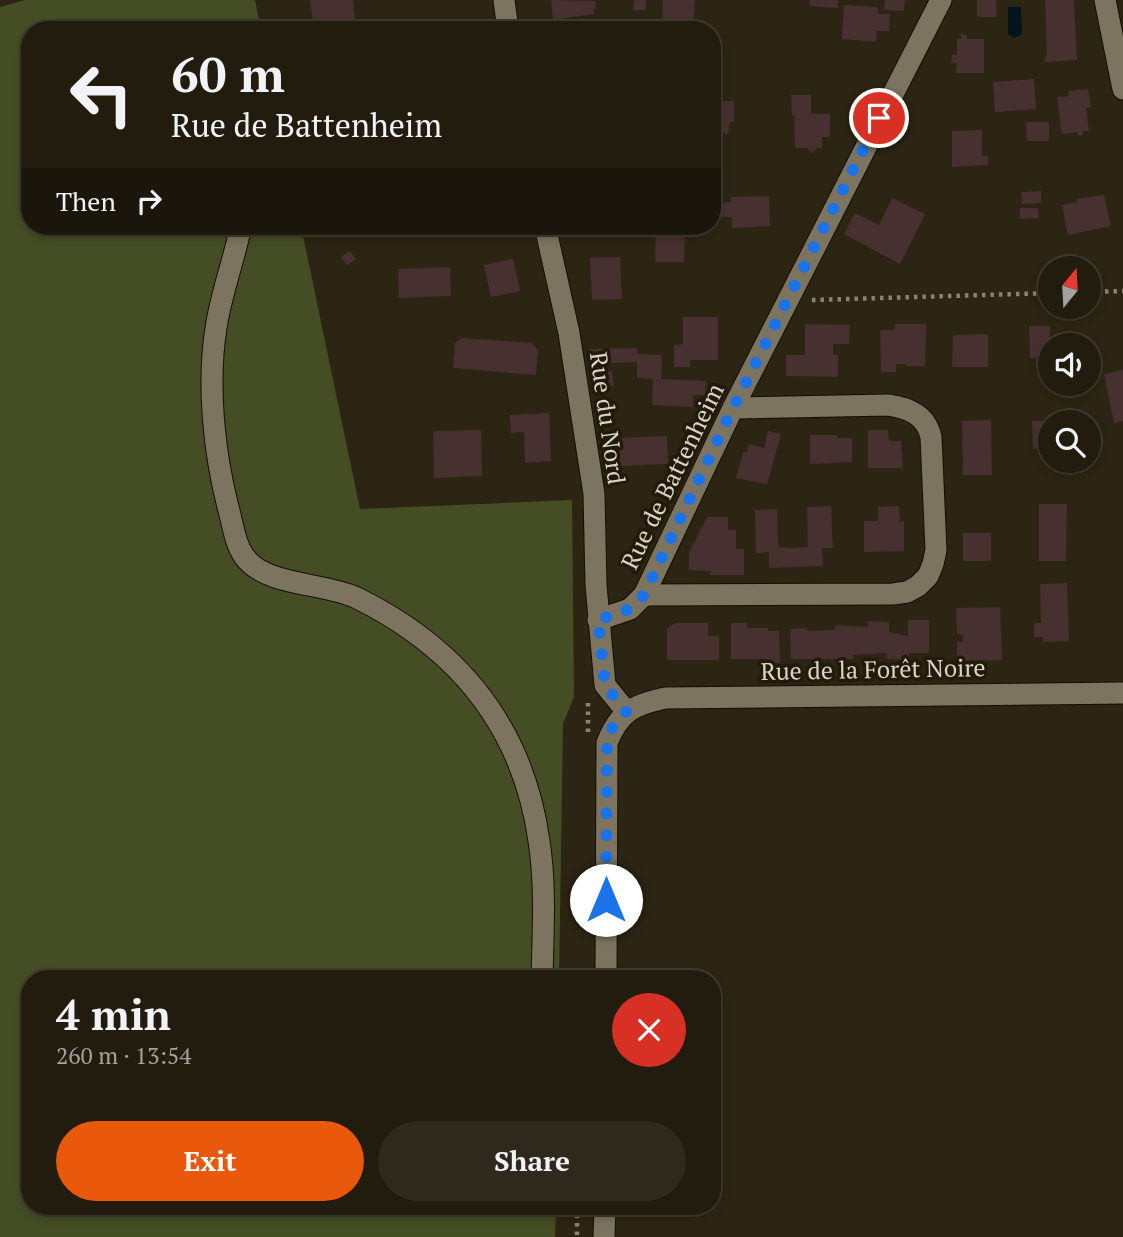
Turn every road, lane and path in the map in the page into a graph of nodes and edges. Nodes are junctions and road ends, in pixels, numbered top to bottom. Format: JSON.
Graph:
{"nodes":[{"id":1,"x":504,"y":0,"type":"edge"},
{"id":2,"x":942,"y":0,"type":"edge"},
{"id":3,"x":1105,"y":0,"type":"edge"},
{"id":4,"x":507,"y":21,"type":"edge"},
{"id":5,"x":1123,"y":89,"type":"edge"},
{"id":6,"x":239,"y":235,"type":"edge"},
{"id":7,"x":547,"y":235,"type":"edge"},
{"id":8,"x":1123,"y":291,"type":"edge"},
{"id":9,"x":1101,"y":292,"type":"edge"},
{"id":10,"x":1038,"y":293,"type":"edge"},
{"id":11,"x":787,"y":300,"type":"junction"},
{"id":12,"x":733,"y":408,"type":"junction"},
{"id":13,"x":644,"y":595,"type":"junction"},
{"id":14,"x":598,"y":620,"type":"junction"},
{"id":15,"x":1123,"y":693,"type":"edge"},
{"id":16,"x":626,"y":712,"type":"junction"},
{"id":17,"x":542,"y":970,"type":"edge"},
{"id":18,"x":606,"y":970,"type":"edge"},
{"id":19,"x":577,"y":1215,"type":"edge"},
{"id":20,"x":604,"y":1215,"type":"edge"},
{"id":21,"x":577,"y":1237,"type":"edge"},
{"id":22,"x":604,"y":1237,"type":"edge"}],
"edges":[{"from":1,"to":4,"type":"street"},
{"from":2,"to":11,"type":"street","name":"Rue de Battenheim"},
{"from":3,"to":5,"type":"street"},
{"from":6,"to":17,"type":"street"},
{"from":7,"to":14,"type":"street","name":"Rue du Nord"},
{"from":8,"to":9,"type":"path"},
{"from":10,"to":11,"type":"path"},
{"from":11,"to":12,"type":"street","name":"Rue de Battenheim"},
{"from":12,"to":13,"type":"street","name":"Rue de Battenheim"},
{"from":12,"to":13,"type":"street"},
{"from":13,"to":14,"type":"street","name":"Rue de Battenheim"},
{"from":14,"to":16,"type":"street"},
{"from":15,"to":16,"type":"street","name":"Rue de la Forêt Noire"},
{"from":16,"to":18,"type":"street"},
{"from":19,"to":21,"type":"path"},
{"from":20,"to":22,"type":"street"}]}
